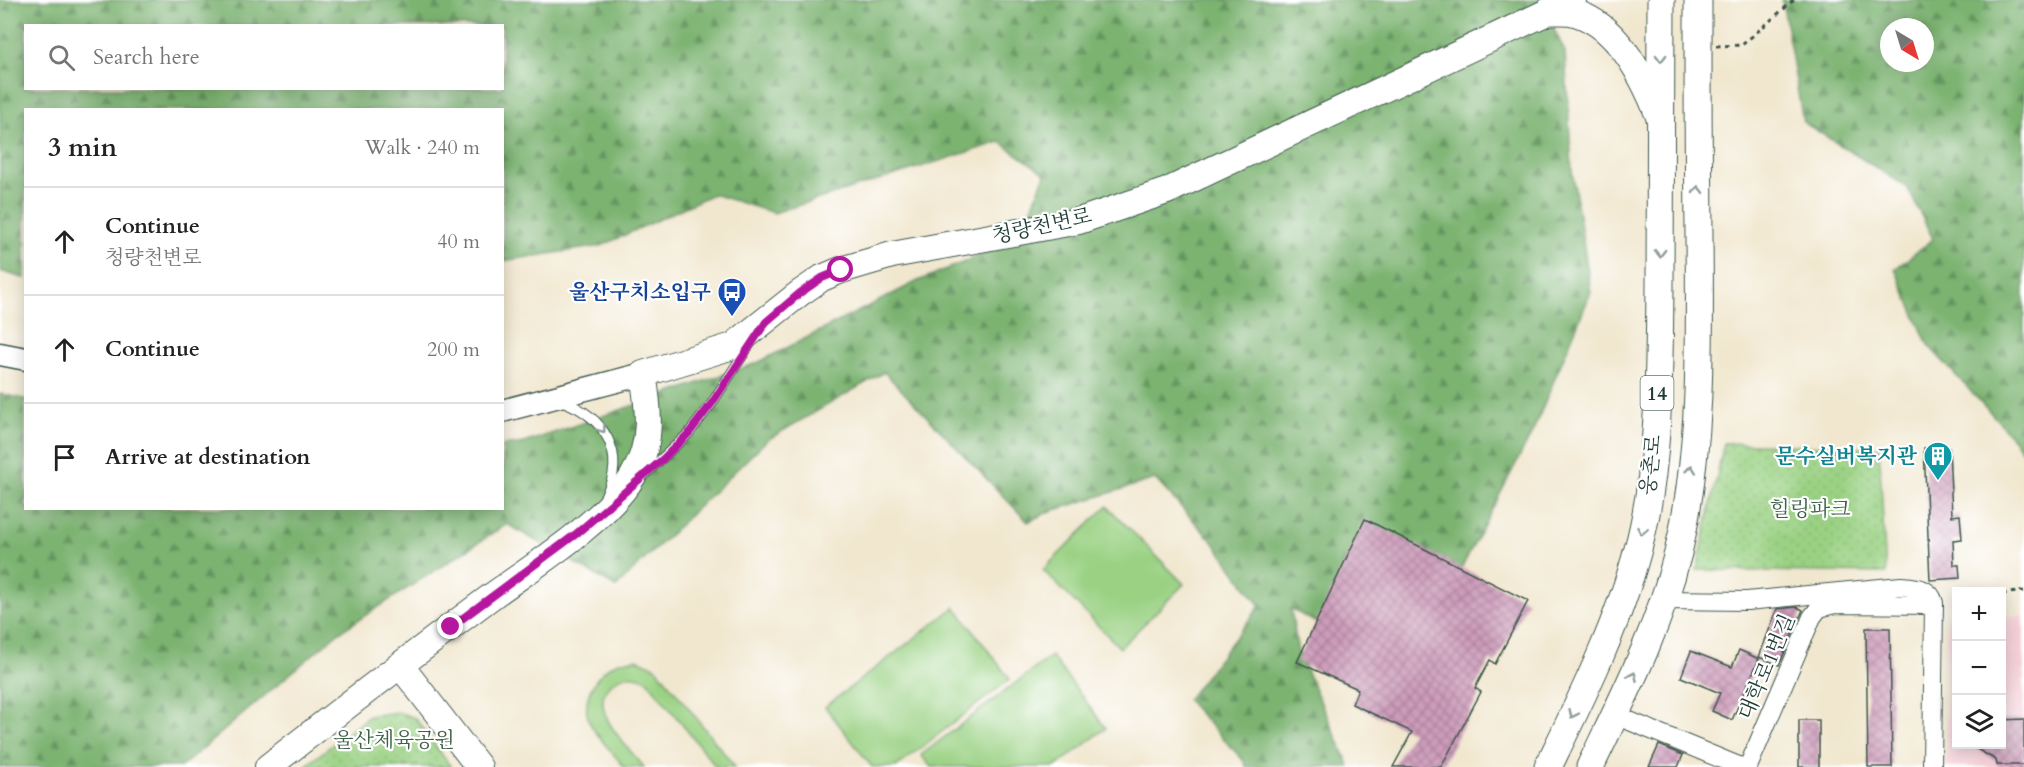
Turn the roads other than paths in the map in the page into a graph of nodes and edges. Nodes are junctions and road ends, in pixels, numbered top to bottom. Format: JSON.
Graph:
{"nodes":[{"id":1,"x":1573,"y":0,"type":"edge"},
{"id":2,"x":1661,"y":0,"type":"edge"},
{"id":3,"x":1698,"y":0,"type":"edge"},
{"id":4,"x":1553,"y":6,"type":"edge"},
{"id":5,"x":1661,"y":122,"type":"junction"},
{"id":6,"x":766,"y":322,"type":"junction"},
{"id":7,"x":0,"y":354,"type":"edge"},
{"id":8,"x":24,"y":359,"type":"edge"},
{"id":9,"x":643,"y":374,"type":"junction"},
{"id":10,"x":554,"y":398,"type":"junction"},
{"id":11,"x":504,"y":410,"type":"edge"},
{"id":12,"x":617,"y":498,"type":"junction"},
{"id":13,"x":576,"y":534,"type":"junction"},
{"id":14,"x":1664,"y":600,"type":"junction"},
{"id":15,"x":1934,"y":605,"type":"junction"},
{"id":16,"x":400,"y":665,"type":"junction"},
{"id":17,"x":1615,"y":715,"type":"junction"},
{"id":18,"x":268,"y":767,"type":"edge"},
{"id":19,"x":479,"y":767,"type":"edge"},
{"id":20,"x":1548,"y":767,"type":"edge"},
{"id":21,"x":1590,"y":767,"type":"edge"},
{"id":22,"x":1741,"y":767,"type":"edge"},
{"id":23,"x":1748,"y":767,"type":"edge"},
{"id":24,"x":1932,"y":767,"type":"edge"}],
"edges":[{"from":1,"to":4,"type":"main road","name":"청량천변로"},
{"from":2,"to":5,"type":"main road","name":"웅촌로","number":"14","one_way":true},
{"from":14,"to":3,"type":"main road","name":"웅촌로","number":"14","one_way":true},
{"from":4,"to":5,"type":"main road"},
{"from":4,"to":6,"type":"main road","name":"청량천변로"},
{"from":5,"to":20,"type":"main road","name":"웅촌로","number":"14","one_way":true},
{"from":6,"to":9,"type":"main road","name":"청량천변로"},
{"from":6,"to":12,"type":"lane"},
{"from":7,"to":8,"type":"street"},
{"from":9,"to":10,"type":"street","name":"청량천변로"},
{"from":9,"to":12,"type":"main road"},
{"from":10,"to":11,"type":"street","name":"청량천변로"},
{"from":10,"to":13,"type":"lane","one_way":true},
{"from":12,"to":13,"type":"main road"},
{"from":13,"to":16,"type":"main road"},
{"from":14,"to":15,"type":"street"},
{"from":17,"to":14,"type":"main road","name":"웅촌로","number":"14","one_way":true},
{"from":15,"to":23,"type":"street","name":"대학로1번길"},
{"from":15,"to":24,"type":"street"},
{"from":16,"to":18,"type":"main road"},
{"from":16,"to":19,"type":"main road"},
{"from":17,"to":21,"type":"main road","name":"웅촌로","number":"14"},
{"from":17,"to":22,"type":"street"}]}
